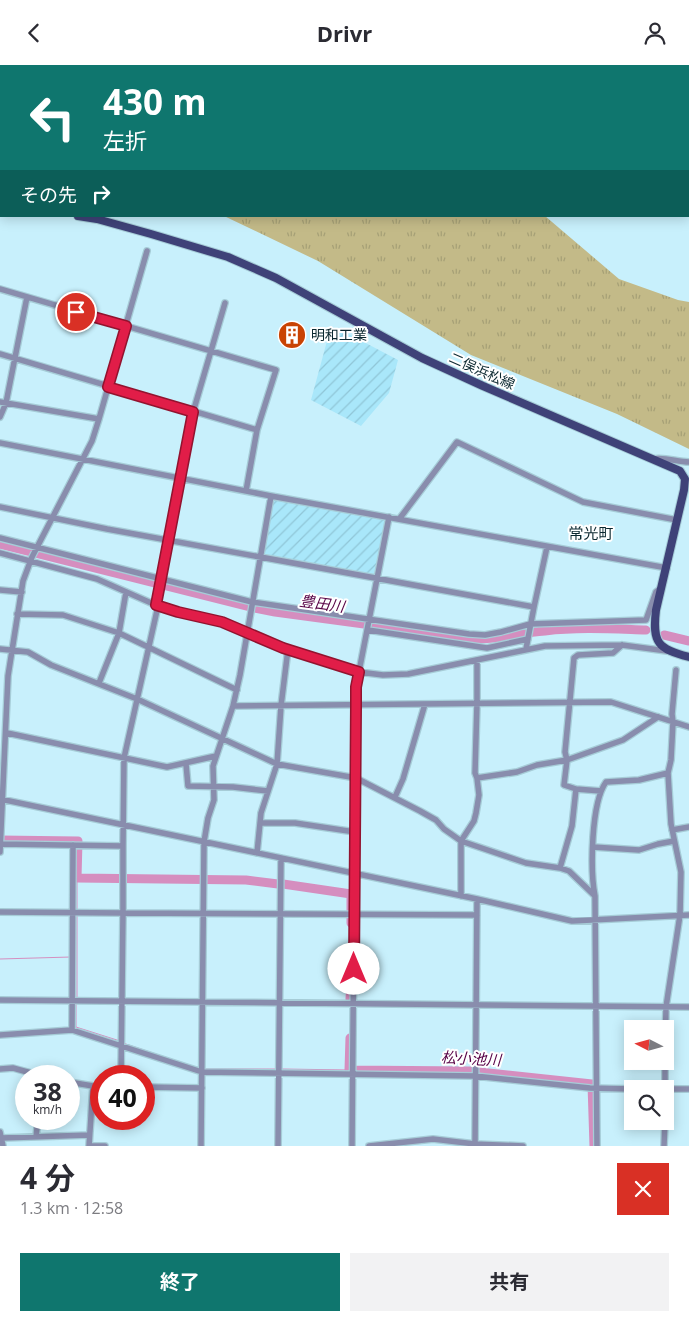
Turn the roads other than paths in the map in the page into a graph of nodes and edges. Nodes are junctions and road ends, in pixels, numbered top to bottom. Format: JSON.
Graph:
{"nodes":[{"id":1,"x":84,"y":217,"type":"edge"},
{"id":2,"x":147,"y":251,"type":"dead end"},
{"id":3,"x":0,"y":289,"type":"edge"},
{"id":4,"x":28,"y":297,"type":"junction"},
{"id":5,"x":225,"y":303,"type":"dead end"},
{"id":6,"x":126,"y":326,"type":"junction"},
{"id":7,"x":212,"y":351,"type":"junction"},
{"id":8,"x":0,"y":354,"type":"edge"},
{"id":9,"x":15,"y":359,"type":"junction"},
{"id":10,"x":108,"y":387,"type":"junction"},
{"id":11,"x":3,"y":403,"type":"edge"},
{"id":12,"x":193,"y":412,"type":"junction"},
{"id":13,"x":0,"y":417,"type":"edge"},
{"id":14,"x":99,"y":419,"type":"junction"},
{"id":15,"x":257,"y":429,"type":"junction"},
{"id":16,"x":0,"y":443,"type":"edge"},
{"id":17,"x":81,"y":459,"type":"junction"},
{"id":18,"x":654,"y":459,"type":"junction"},
{"id":19,"x":689,"y":462,"type":"edge"},
{"id":20,"x":180,"y":478,"type":"junction"},
{"id":21,"x":246,"y":491,"type":"junction"},
{"id":22,"x":687,"y":491,"type":"edge"},
{"id":23,"x":271,"y":496,"type":"junction"},
{"id":24,"x":0,"y":507,"type":"edge"},
{"id":25,"x":53,"y":517,"type":"junction"},
{"id":26,"x":389,"y":517,"type":"junction"},
{"id":27,"x":400,"y":519,"type":"junction"},
{"id":28,"x":677,"y":520,"type":"junction"},
{"id":29,"x":0,"y":538,"type":"edge"},
{"id":30,"x":169,"y":540,"type":"junction"},
{"id":31,"x":547,"y":547,"type":"junction"},
{"id":32,"x":37,"y":548,"type":"junction"},
{"id":33,"x":0,"y":553,"type":"edge"},
{"id":34,"x":262,"y":556,"type":"junction"},
{"id":35,"x":31,"y":559,"type":"junction"},
{"id":36,"x":667,"y":568,"type":"junction"},
{"id":37,"x":378,"y":578,"type":"junction"},
{"id":38,"x":161,"y":579,"type":"junction"},
{"id":39,"x":662,"y":588,"type":"junction"},
{"id":40,"x":0,"y":590,"type":"edge"},
{"id":41,"x":22,"y":592,"type":"junction"},
{"id":42,"x":126,"y":592,"type":"junction"},
{"id":43,"x":252,"y":602,"type":"junction"},
{"id":44,"x":157,"y":605,"type":"junction"},
{"id":45,"x":534,"y":607,"type":"junction"},
{"id":46,"x":17,"y":614,"type":"junction"},
{"id":47,"x":370,"y":619,"type":"junction"},
{"id":48,"x":530,"y":625,"type":"junction"},
{"id":49,"x":368,"y":629,"type":"junction"},
{"id":50,"x":247,"y":632,"type":"junction"},
{"id":51,"x":119,"y":633,"type":"junction"},
{"id":52,"x":528,"y":638,"type":"junction"},
{"id":53,"x":622,"y":645,"type":"junction"},
{"id":54,"x":149,"y":646,"type":"junction"},
{"id":55,"x":0,"y":649,"type":"edge"},
{"id":56,"x":288,"y":649,"type":"junction"},
{"id":57,"x":526,"y":649,"type":"junction"},
{"id":58,"x":12,"y":650,"type":"junction"},
{"id":59,"x":669,"y":651,"type":"junction"},
{"id":60,"x":689,"y":657,"type":"edge"},
{"id":61,"x":476,"y":660,"type":"junction"},
{"id":62,"x":676,"y":670,"type":"dead end"},
{"id":63,"x":359,"y":672,"type":"junction"},
{"id":64,"x":0,"y":675,"type":"edge"},
{"id":65,"x":8,"y":676,"type":"junction"},
{"id":66,"x":99,"y":683,"type":"junction"},
{"id":67,"x":236,"y":690,"type":"junction"},
{"id":68,"x":137,"y":699,"type":"junction"},
{"id":69,"x":569,"y":702,"type":"junction"},
{"id":70,"x":477,"y":703,"type":"junction"},
{"id":71,"x":425,"y":704,"type":"junction"},
{"id":72,"x":233,"y":706,"type":"junction"},
{"id":73,"x":356,"y":706,"type":"junction"},
{"id":74,"x":281,"y":707,"type":"junction"},
{"id":75,"x":658,"y":717,"type":"junction"},
{"id":76,"x":673,"y":722,"type":"junction"},
{"id":77,"x":689,"y":727,"type":"edge"},
{"id":78,"x":4,"y":732,"type":"edge"},
{"id":79,"x":222,"y":740,"type":"junction"},
{"id":80,"x":216,"y":757,"type":"junction"},
{"id":81,"x":124,"y":758,"type":"junction"},
{"id":82,"x":567,"y":760,"type":"junction"},
{"id":83,"x":186,"y":764,"type":"junction"},
{"id":84,"x":277,"y":765,"type":"junction"},
{"id":85,"x":668,"y":773,"type":"junction"},
{"id":86,"x":356,"y":778,"type":"junction"},
{"id":87,"x":477,"y":778,"type":"junction"},
{"id":88,"x":214,"y":786,"type":"junction"},
{"id":89,"x":576,"y":789,"type":"junction"},
{"id":90,"x":268,"y":791,"type":"junction"},
{"id":91,"x":601,"y":791,"type":"junction"},
{"id":92,"x":395,"y":797,"type":"junction"},
{"id":93,"x":2,"y":799,"type":"edge"},
{"id":94,"x":260,"y":823,"type":"junction"},
{"id":95,"x":124,"y":825,"type":"junction"},
{"id":96,"x":689,"y":827,"type":"edge"},
{"id":97,"x":672,"y":830,"type":"junction"},
{"id":98,"x":355,"y":832,"type":"junction"},
{"id":99,"x":461,"y":841,"type":"junction"},
{"id":100,"x":674,"y":841,"type":"junction"},
{"id":101,"x":0,"y":842,"type":"edge"},
{"id":102,"x":204,"y":842,"type":"junction"},
{"id":103,"x":76,"y":845,"type":"junction"},
{"id":104,"x":123,"y":846,"type":"junction"},
{"id":105,"x":593,"y":847,"type":"junction"},
{"id":106,"x":0,"y":852,"type":"edge"},
{"id":107,"x":257,"y":853,"type":"junction"},
{"id":108,"x":281,"y":858,"type":"junction"},
{"id":109,"x":560,"y":868,"type":"junction"},
{"id":110,"x":354,"y":873,"type":"junction"},
{"id":111,"x":680,"y":895,"type":"junction"},
{"id":112,"x":461,"y":896,"type":"junction"},
{"id":113,"x":595,"y":896,"type":"junction"},
{"id":114,"x":689,"y":897,"type":"edge"},
{"id":115,"x":477,"y":899,"type":"junction"},
{"id":116,"x":0,"y":912,"type":"edge"},
{"id":117,"x":73,"y":912,"type":"junction"},
{"id":118,"x":123,"y":913,"type":"junction"},
{"id":119,"x":204,"y":913,"type":"junction"},
{"id":120,"x":281,"y":913,"type":"junction"},
{"id":121,"x":354,"y":914,"type":"junction"},
{"id":122,"x":477,"y":915,"type":"junction"},
{"id":123,"x":680,"y":915,"type":"junction"},
{"id":124,"x":689,"y":915,"type":"edge"},
{"id":125,"x":596,"y":921,"type":"junction"},
{"id":126,"x":0,"y":1000,"type":"edge"},
{"id":127,"x":75,"y":1001,"type":"junction"},
{"id":128,"x":122,"y":1001,"type":"junction"},
{"id":129,"x":203,"y":1003,"type":"junction"},
{"id":130,"x":280,"y":1003,"type":"junction"},
{"id":131,"x":353,"y":1003,"type":"junction"},
{"id":132,"x":476,"y":1004,"type":"junction"},
{"id":133,"x":596,"y":1005,"type":"junction"},
{"id":134,"x":666,"y":1007,"type":"junction"},
{"id":135,"x":689,"y":1007,"type":"edge"},
{"id":136,"x":666,"y":1020,"type":"edge"},
{"id":137,"x":72,"y":1030,"type":"junction"},
{"id":138,"x":0,"y":1035,"type":"edge"},
{"id":139,"x":122,"y":1044,"type":"junction"},
{"id":140,"x":121,"y":1065,"type":"edge"},
{"id":141,"x":0,"y":1069,"type":"edge"},
{"id":142,"x":15,"y":1069,"type":"edge"},
{"id":143,"x":202,"y":1070,"type":"junction"},
{"id":144,"x":279,"y":1071,"type":"junction"},
{"id":145,"x":352,"y":1072,"type":"junction"},
{"id":146,"x":476,"y":1076,"type":"junction"},
{"id":147,"x":155,"y":1087,"type":"edge"},
{"id":148,"x":202,"y":1088,"type":"junction"},
{"id":149,"x":594,"y":1088,"type":"junction"},
{"id":150,"x":624,"y":1089,"type":"edge"},
{"id":151,"x":674,"y":1089,"type":"edge"},
{"id":152,"x":689,"y":1089,"type":"edge"},
{"id":153,"x":90,"y":1123,"type":"edge"},
{"id":154,"x":37,"y":1130,"type":"edge"},
{"id":155,"x":664,"y":1130,"type":"edge"},
{"id":156,"x":1,"y":1135,"type":"edge"},
{"id":157,"x":89,"y":1135,"type":"junction"},
{"id":158,"x":36,"y":1137,"type":"junction"},
{"id":159,"x":475,"y":1145,"type":"edge"},
{"id":160,"x":506,"y":1145,"type":"edge"},
{"id":161,"x":3,"y":1146,"type":"edge"},
{"id":162,"x":89,"y":1146,"type":"edge"},
{"id":163,"x":105,"y":1146,"type":"edge"},
{"id":164,"x":201,"y":1146,"type":"edge"},
{"id":165,"x":278,"y":1146,"type":"edge"},
{"id":166,"x":352,"y":1146,"type":"edge"},
{"id":167,"x":370,"y":1146,"type":"edge"},
{"id":168,"x":524,"y":1146,"type":"edge"},
{"id":169,"x":597,"y":1146,"type":"edge"},
{"id":170,"x":664,"y":1146,"type":"edge"}],
"edges":[{"from":1,"to":18,"type":"main road","name":"二俣浜松線"},
{"from":2,"to":6,"type":"street"},
{"from":3,"to":4,"type":"street"},
{"from":4,"to":6,"type":"street"},
{"from":4,"to":9,"type":"street"},
{"from":5,"to":7,"type":"street"},
{"from":6,"to":7,"type":"street"},
{"from":6,"to":10,"type":"street"},
{"from":7,"to":12,"type":"street"},
{"from":7,"to":15,"type":"street"},
{"from":8,"to":9,"type":"street"},
{"from":9,"to":10,"type":"street"},
{"from":9,"to":11,"type":"street"},
{"from":10,"to":12,"type":"street"},
{"from":10,"to":14,"type":"street"},
{"from":11,"to":13,"type":"street"},
{"from":11,"to":14,"type":"street"},
{"from":12,"to":15,"type":"street"},
{"from":12,"to":20,"type":"street"},
{"from":14,"to":17,"type":"street"},
{"from":15,"to":21,"type":"street"},
{"from":16,"to":17,"type":"street"},
{"from":17,"to":20,"type":"street"},
{"from":17,"to":25,"type":"street"},
{"from":18,"to":19,"type":"street"},
{"from":18,"to":22,"type":"main road","name":"二俣浜松線"},
{"from":20,"to":21,"type":"street"},
{"from":20,"to":30,"type":"street"},
{"from":21,"to":23,"type":"street"},
{"from":22,"to":28,"type":"main road","name":"二俣浜松線"},
{"from":23,"to":26,"type":"street"},
{"from":23,"to":34,"type":"street"},
{"from":24,"to":25,"type":"street"},
{"from":25,"to":30,"type":"street"},
{"from":25,"to":32,"type":"street"},
{"from":26,"to":27,"type":"street"},
{"from":26,"to":37,"type":"street"},
{"from":27,"to":28,"type":"street"},
{"from":27,"to":31,"type":"street"},
{"from":28,"to":36,"type":"main road","name":"二俣浜松線"},
{"from":29,"to":32,"type":"street"},
{"from":30,"to":34,"type":"street"},
{"from":30,"to":38,"type":"street"},
{"from":31,"to":36,"type":"street"},
{"from":31,"to":45,"type":"street"},
{"from":32,"to":35,"type":"street"},
{"from":32,"to":38,"type":"street"},
{"from":33,"to":35,"type":"street"},
{"from":34,"to":37,"type":"street"},
{"from":34,"to":43,"type":"street"},
{"from":35,"to":41,"type":"street"},
{"from":35,"to":42,"type":"street"},
{"from":36,"to":39,"type":"main road","name":"二俣浜松線"},
{"from":37,"to":45,"type":"street"},
{"from":37,"to":47,"type":"street"},
{"from":38,"to":43,"type":"street"},
{"from":38,"to":44,"type":"street"},
{"from":39,"to":48,"type":"street"},
{"from":39,"to":59,"type":"main road","name":"二俣浜松線"},
{"from":40,"to":41,"type":"street"},
{"from":41,"to":46,"type":"street"},
{"from":42,"to":44,"type":"street"},
{"from":42,"to":51,"type":"street"},
{"from":43,"to":47,"type":"street"},
{"from":43,"to":50,"type":"street"},
{"from":44,"to":50,"type":"street"},
{"from":44,"to":54,"type":"street"},
{"from":45,"to":48,"type":"street"},
{"from":46,"to":51,"type":"street"},
{"from":46,"to":58,"type":"street"},
{"from":47,"to":48,"type":"street"},
{"from":47,"to":49,"type":"street"},
{"from":48,"to":52,"type":"street"},
{"from":49,"to":52,"type":"street"},
{"from":49,"to":63,"type":"street"},
{"from":50,"to":56,"type":"street"},
{"from":50,"to":67,"type":"street"},
{"from":51,"to":54,"type":"street"},
{"from":51,"to":66,"type":"street"},
{"from":52,"to":57,"type":"street"},
{"from":53,"to":57,"type":"street"},
{"from":53,"to":59,"type":"street"},
{"from":53,"to":69,"type":"street"},
{"from":54,"to":67,"type":"street"},
{"from":54,"to":68,"type":"street"},
{"from":55,"to":58,"type":"street"},
{"from":56,"to":63,"type":"street"},
{"from":56,"to":74,"type":"street"},
{"from":57,"to":61,"type":"street"},
{"from":58,"to":65,"type":"street"},
{"from":58,"to":66,"type":"street"},
{"from":59,"to":60,"type":"main road"},
{"from":61,"to":63,"type":"street"},
{"from":61,"to":70,"type":"street"},
{"from":62,"to":76,"type":"street"},
{"from":63,"to":73,"type":"street"},
{"from":64,"to":65,"type":"street"},
{"from":65,"to":78,"type":"street"},
{"from":66,"to":68,"type":"street"},
{"from":67,"to":72,"type":"street"},
{"from":68,"to":79,"type":"street"},
{"from":68,"to":81,"type":"street"},
{"from":69,"to":70,"type":"street"},
{"from":69,"to":75,"type":"street"},
{"from":69,"to":82,"type":"street"},
{"from":70,"to":71,"type":"street"},
{"from":70,"to":87,"type":"street"},
{"from":71,"to":73,"type":"street"},
{"from":71,"to":92,"type":"street"},
{"from":72,"to":74,"type":"street"},
{"from":72,"to":79,"type":"street"},
{"from":73,"to":74,"type":"street"},
{"from":73,"to":86,"type":"street"},
{"from":74,"to":84,"type":"street"},
{"from":75,"to":76,"type":"street"},
{"from":75,"to":82,"type":"street"},
{"from":76,"to":77,"type":"street"},
{"from":76,"to":85,"type":"street"},
{"from":78,"to":81,"type":"street"},
{"from":78,"to":93,"type":"street"},
{"from":79,"to":80,"type":"street"},
{"from":79,"to":84,"type":"street"},
{"from":80,"to":83,"type":"street"},
{"from":80,"to":88,"type":"street"},
{"from":81,"to":83,"type":"street"},
{"from":81,"to":95,"type":"street"},
{"from":82,"to":87,"type":"street"},
{"from":82,"to":89,"type":"street"},
{"from":83,"to":88,"type":"street"},
{"from":84,"to":86,"type":"street"},
{"from":84,"to":90,"type":"street"},
{"from":85,"to":91,"type":"street"},
{"from":85,"to":97,"type":"street"},
{"from":86,"to":92,"type":"street"},
{"from":86,"to":98,"type":"street"},
{"from":87,"to":99,"type":"street"},
{"from":88,"to":90,"type":"street"},
{"from":88,"to":102,"type":"street"},
{"from":89,"to":91,"type":"street"},
{"from":89,"to":109,"type":"street"},
{"from":90,"to":94,"type":"street"},
{"from":91,"to":105,"type":"street"},
{"from":92,"to":99,"type":"street"},
{"from":93,"to":95,"type":"street"},
{"from":93,"to":101,"type":"street"},
{"from":94,"to":98,"type":"street"},
{"from":94,"to":107,"type":"street"},
{"from":95,"to":102,"type":"street"},
{"from":95,"to":104,"type":"street"},
{"from":96,"to":97,"type":"street"},
{"from":97,"to":100,"type":"street"},
{"from":98,"to":110,"type":"street"},
{"from":99,"to":109,"type":"street"},
{"from":99,"to":112,"type":"street"},
{"from":100,"to":105,"type":"street"},
{"from":100,"to":111,"type":"street"},
{"from":101,"to":103,"type":"street"},
{"from":101,"to":106,"type":"street"},
{"from":102,"to":107,"type":"street"},
{"from":102,"to":119,"type":"street"},
{"from":103,"to":104,"type":"street"},
{"from":103,"to":117,"type":"street"},
{"from":104,"to":118,"type":"street"},
{"from":105,"to":113,"type":"street"},
{"from":107,"to":108,"type":"street"},
{"from":108,"to":110,"type":"street"},
{"from":108,"to":120,"type":"street"},
{"from":109,"to":113,"type":"street"},
{"from":110,"to":112,"type":"street"},
{"from":110,"to":121,"type":"street"},
{"from":111,"to":114,"type":"street"},
{"from":111,"to":123,"type":"street"},
{"from":112,"to":115,"type":"street"},
{"from":113,"to":125,"type":"street"},
{"from":115,"to":122,"type":"street"},
{"from":115,"to":125,"type":"street"},
{"from":116,"to":117,"type":"street"},
{"from":117,"to":118,"type":"street"},
{"from":117,"to":127,"type":"street"},
{"from":118,"to":119,"type":"street"},
{"from":118,"to":128,"type":"street"},
{"from":119,"to":120,"type":"street"},
{"from":119,"to":129,"type":"street"},
{"from":120,"to":121,"type":"street"},
{"from":120,"to":130,"type":"street"},
{"from":121,"to":122,"type":"street"},
{"from":121,"to":131,"type":"street"},
{"from":122,"to":132,"type":"street"},
{"from":123,"to":124,"type":"street"},
{"from":123,"to":125,"type":"street"},
{"from":123,"to":134,"type":"street"},
{"from":125,"to":133,"type":"street"},
{"from":126,"to":127,"type":"street"},
{"from":127,"to":128,"type":"street"},
{"from":127,"to":137,"type":"street"},
{"from":128,"to":129,"type":"street"},
{"from":128,"to":139,"type":"street"},
{"from":129,"to":130,"type":"street"},
{"from":129,"to":143,"type":"street"},
{"from":130,"to":131,"type":"street"},
{"from":130,"to":144,"type":"street"},
{"from":131,"to":132,"type":"street"},
{"from":131,"to":145,"type":"street"},
{"from":132,"to":133,"type":"street"},
{"from":132,"to":146,"type":"street"},
{"from":133,"to":134,"type":"street"},
{"from":133,"to":149,"type":"street"},
{"from":134,"to":135,"type":"street"},
{"from":134,"to":136,"type":"street"},
{"from":137,"to":138,"type":"street"},
{"from":137,"to":139,"type":"street"},
{"from":139,"to":140,"type":"street"},
{"from":139,"to":143,"type":"street"},
{"from":141,"to":142,"type":"street"},
{"from":143,"to":144,"type":"street"},
{"from":143,"to":148,"type":"street"},
{"from":144,"to":145,"type":"street"},
{"from":144,"to":165,"type":"street"},
{"from":145,"to":146,"type":"street"},
{"from":145,"to":166,"type":"street"},
{"from":146,"to":149,"type":"street"},
{"from":146,"to":159,"type":"street"},
{"from":147,"to":148,"type":"street"},
{"from":148,"to":164,"type":"street"},
{"from":149,"to":150,"type":"street"},
{"from":149,"to":169,"type":"street"},
{"from":151,"to":152,"type":"street"},
{"from":153,"to":157,"type":"street"},
{"from":154,"to":158,"type":"street"},
{"from":155,"to":170,"type":"street"},
{"from":156,"to":158,"type":"street"},
{"from":156,"to":161,"type":"street"},
{"from":157,"to":158,"type":"street"},
{"from":157,"to":162,"type":"street"},
{"from":159,"to":160,"type":"street"},
{"from":159,"to":167,"type":"street"},
{"from":160,"to":168,"type":"street"},
{"from":162,"to":163,"type":"street"}]}
